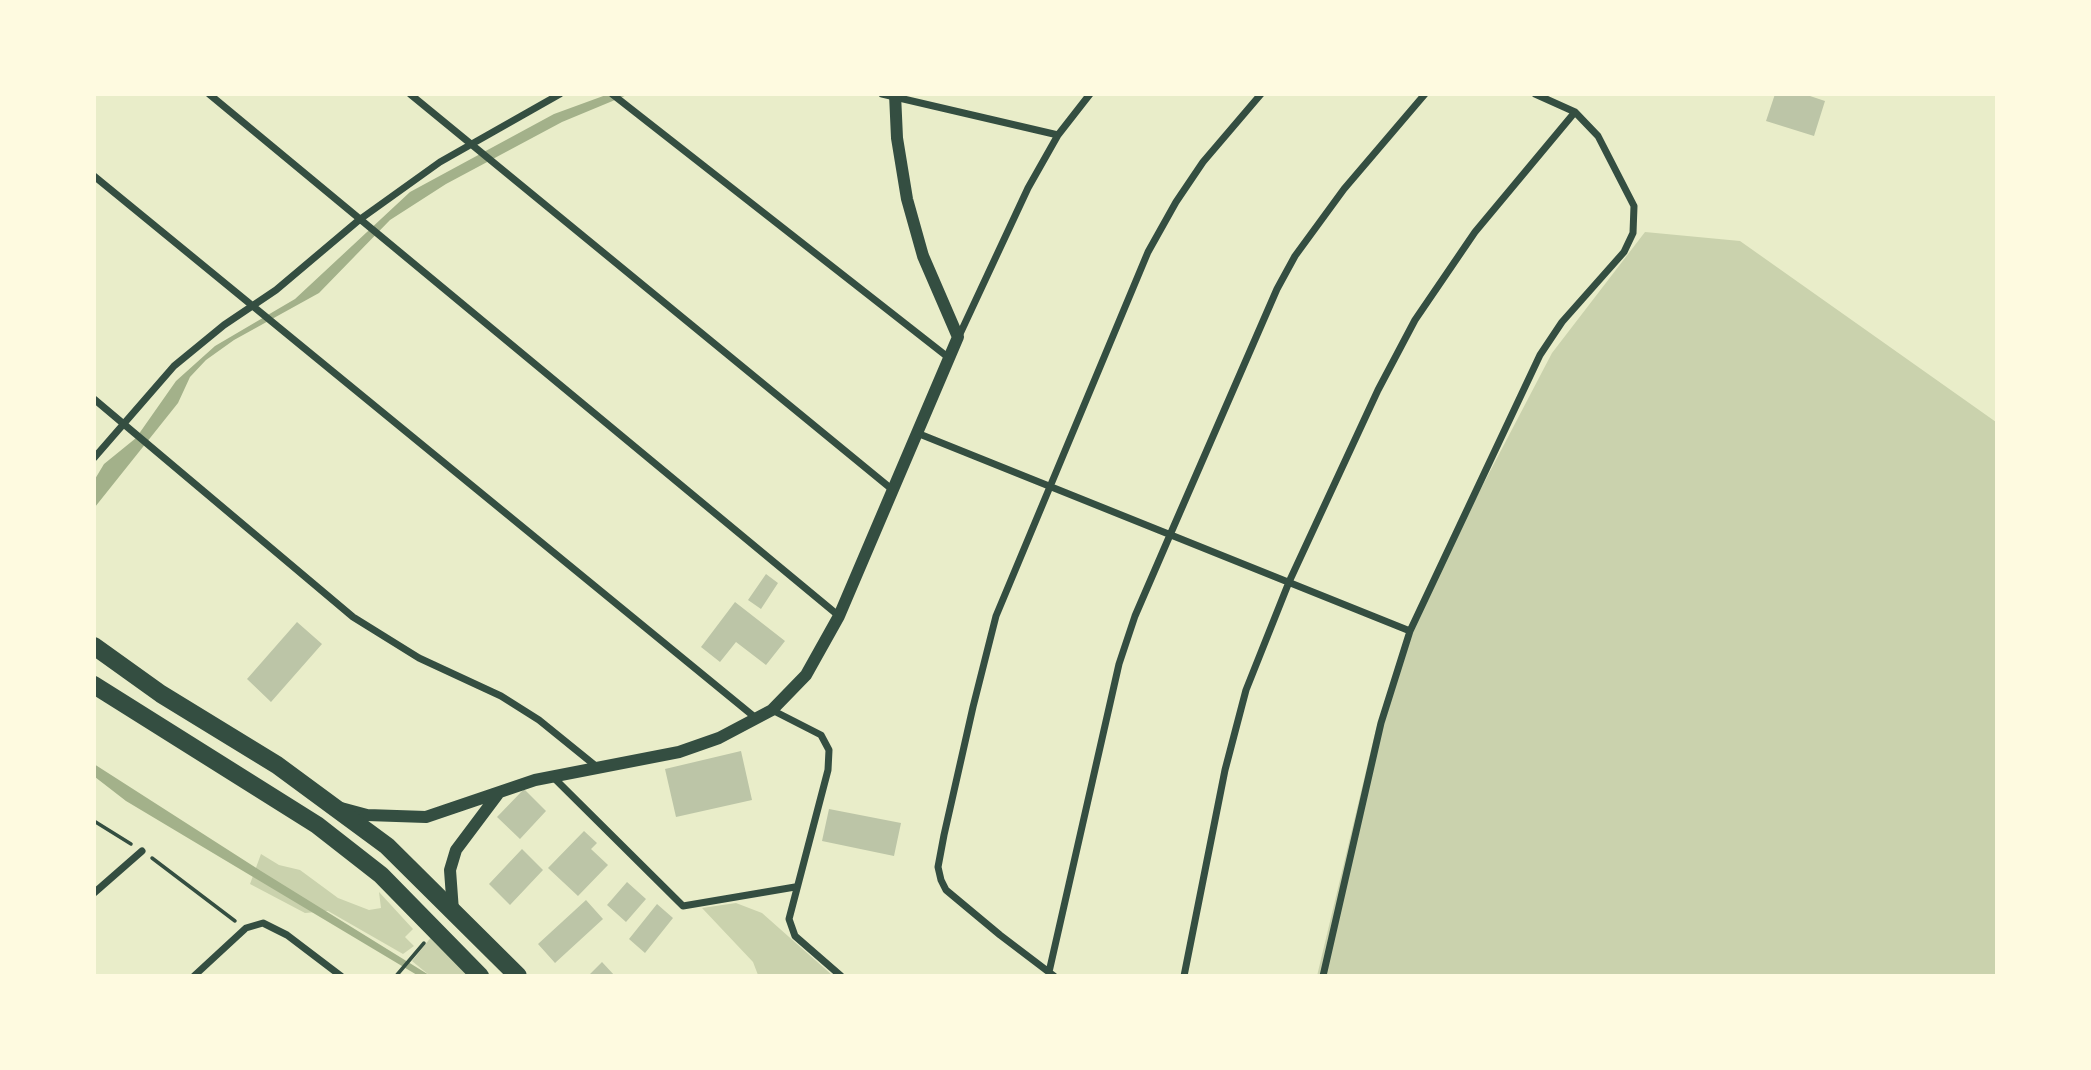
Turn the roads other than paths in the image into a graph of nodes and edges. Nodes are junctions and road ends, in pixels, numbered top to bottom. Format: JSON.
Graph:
{"nodes":[{"id":1,"x":209,"y":94,"type":"edge"},
{"id":2,"x":410,"y":94,"type":"edge"},
{"id":3,"x":560,"y":94,"type":"edge"},
{"id":4,"x":612,"y":94,"type":"edge"},
{"id":5,"x":882,"y":94,"type":"edge"},
{"id":6,"x":1090,"y":94,"type":"edge"},
{"id":7,"x":1261,"y":94,"type":"edge"},
{"id":8,"x":1425,"y":94,"type":"edge"},
{"id":9,"x":1535,"y":94,"type":"edge"},
{"id":10,"x":903,"y":97,"type":"edge"},
{"id":11,"x":1575,"y":112,"type":"junction"},
{"id":12,"x":1058,"y":135,"type":"junction"},
{"id":13,"x":470,"y":145,"type":"junction"},
{"id":14,"x":94,"y":176,"type":"edge"},
{"id":15,"x":359,"y":220,"type":"junction"},
{"id":16,"x":253,"y":306,"type":"junction"},
{"id":17,"x":958,"y":337,"type":"junction"},
{"id":18,"x":949,"y":358,"type":"junction"},
{"id":19,"x":94,"y":399,"type":"edge"},
{"id":20,"x":127,"y":426,"type":"junction"},
{"id":21,"x":917,"y":433,"type":"junction"},
{"id":22,"x":94,"y":458,"type":"edge"},
{"id":23,"x":1048,"y":487,"type":"junction"},
{"id":24,"x":894,"y":491,"type":"junction"},
{"id":25,"x":1170,"y":535,"type":"junction"},
{"id":26,"x":1289,"y":582,"type":"junction"},
{"id":27,"x":839,"y":616,"type":"junction"},
{"id":28,"x":1410,"y":631,"type":"junction"},
{"id":29,"x":94,"y":646,"type":"edge"},
{"id":30,"x":94,"y":685,"type":"edge"},
{"id":31,"x":772,"y":710,"type":"junction"},
{"id":32,"x":757,"y":719,"type":"junction"},
{"id":33,"x":597,"y":768,"type":"junction"},
{"id":34,"x":552,"y":777,"type":"junction"},
{"id":35,"x":498,"y":794,"type":"junction"},
{"id":36,"x":334,"y":806,"type":"junction"},
{"id":37,"x":142,"y":851,"type":"road end"},
{"id":38,"x":795,"y":887,"type":"junction"},
{"id":39,"x":94,"y":893,"type":"edge"},
{"id":40,"x":453,"y":911,"type":"junction"},
{"id":41,"x":1051,"y":974,"type":"edge"},
{"id":42,"x":194,"y":975,"type":"edge"},
{"id":43,"x":341,"y":975,"type":"edge"},
{"id":44,"x":480,"y":975,"type":"edge"},
{"id":45,"x":518,"y":975,"type":"edge"},
{"id":46,"x":841,"y":975,"type":"edge"},
{"id":47,"x":1184,"y":975,"type":"edge"},
{"id":48,"x":1323,"y":975,"type":"edge"}],
"edges":[{"from":1,"to":15,"type":"street"},
{"from":2,"to":13,"type":"street"},
{"from":3,"to":13,"type":"street"},
{"from":4,"to":18,"type":"street"},
{"from":5,"to":10,"type":"street"},
{"from":6,"to":12,"type":"street"},
{"from":7,"to":23,"type":"street"},
{"from":8,"to":25,"type":"street"},
{"from":9,"to":11,"type":"street"},
{"from":10,"to":12,"type":"street"},
{"from":10,"to":17,"type":"street"},
{"from":11,"to":26,"type":"street"},
{"from":11,"to":28,"type":"street"},
{"from":12,"to":17,"type":"street"},
{"from":13,"to":15,"type":"street"},
{"from":13,"to":24,"type":"street"},
{"from":14,"to":16,"type":"street"},
{"from":15,"to":16,"type":"street"},
{"from":15,"to":27,"type":"street"},
{"from":16,"to":20,"type":"street"},
{"from":16,"to":32,"type":"street"},
{"from":17,"to":18,"type":"street"},
{"from":18,"to":21,"type":"street"},
{"from":19,"to":20,"type":"street"},
{"from":20,"to":22,"type":"street"},
{"from":20,"to":33,"type":"street"},
{"from":21,"to":23,"type":"street"},
{"from":21,"to":24,"type":"street"},
{"from":23,"to":25,"type":"street"},
{"from":23,"to":41,"type":"street"},
{"from":24,"to":27,"type":"street"},
{"from":25,"to":26,"type":"street"},
{"from":25,"to":41,"type":"street"},
{"from":26,"to":28,"type":"street"},
{"from":26,"to":47,"type":"street"},
{"from":27,"to":31,"type":"street"},
{"from":28,"to":48,"type":"street"},
{"from":29,"to":36,"type":"highway"},
{"from":30,"to":44,"type":"highway"},
{"from":31,"to":32,"type":"street"},
{"from":31,"to":38,"type":"street"},
{"from":32,"to":33,"type":"street"},
{"from":33,"to":34,"type":"street"},
{"from":34,"to":35,"type":"street"},
{"from":34,"to":38,"type":"street"},
{"from":35,"to":36,"type":"street"},
{"from":35,"to":40,"type":"street"},
{"from":36,"to":40,"type":"highway"},
{"from":37,"to":39,"type":"street"},
{"from":38,"to":46,"type":"street"},
{"from":40,"to":45,"type":"highway"},
{"from":42,"to":43,"type":"street"}]}
